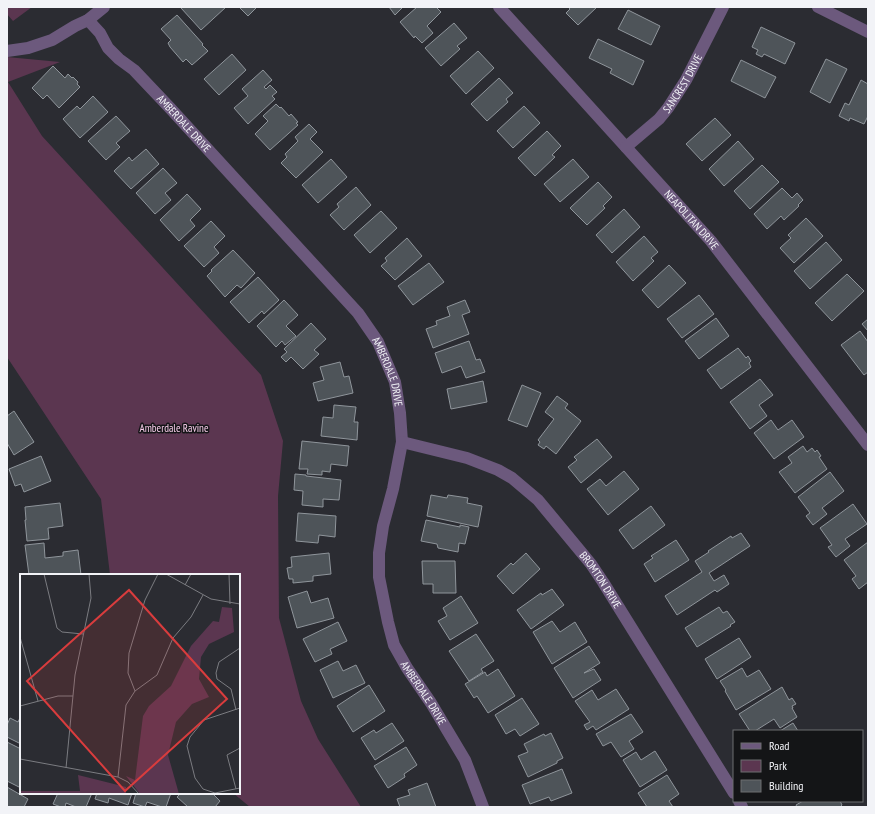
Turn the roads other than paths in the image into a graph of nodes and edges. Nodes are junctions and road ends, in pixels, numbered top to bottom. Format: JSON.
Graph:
{"nodes":[{"id":1,"x":104,"y":7,"type":"edge"},
{"id":2,"x":499,"y":7,"type":"edge"},
{"id":3,"x":723,"y":7,"type":"edge"},
{"id":4,"x":818,"y":7,"type":"edge"},
{"id":5,"x":88,"y":20,"type":"junction"},
{"id":6,"x":868,"y":32,"type":"edge"},
{"id":7,"x":7,"y":51,"type":"edge"},
{"id":8,"x":626,"y":146,"type":"junction"},
{"id":9,"x":866,"y":438,"type":"edge"},
{"id":10,"x":402,"y":442,"type":"junction"},
{"id":11,"x":733,"y":791,"type":"edge"},
{"id":12,"x":483,"y":807,"type":"edge"}],
"edges":[{"from":1,"to":5,"type":"street"},
{"from":2,"to":8,"type":"street","name":"NEAPOLITAN DRIVE"},
{"from":3,"to":8,"type":"street","name":"SANCREST DRIVE"},
{"from":4,"to":6,"type":"street"},
{"from":5,"to":7,"type":"street"},
{"from":5,"to":10,"type":"street","name":"AMBERDALE DRIVE"},
{"from":8,"to":9,"type":"street","name":"NEAPOLITAN DRIVE"},
{"from":10,"to":11,"type":"street","name":"BROMTON DRIVE"},
{"from":10,"to":12,"type":"street","name":"AMBERDALE DRIVE"}]}
